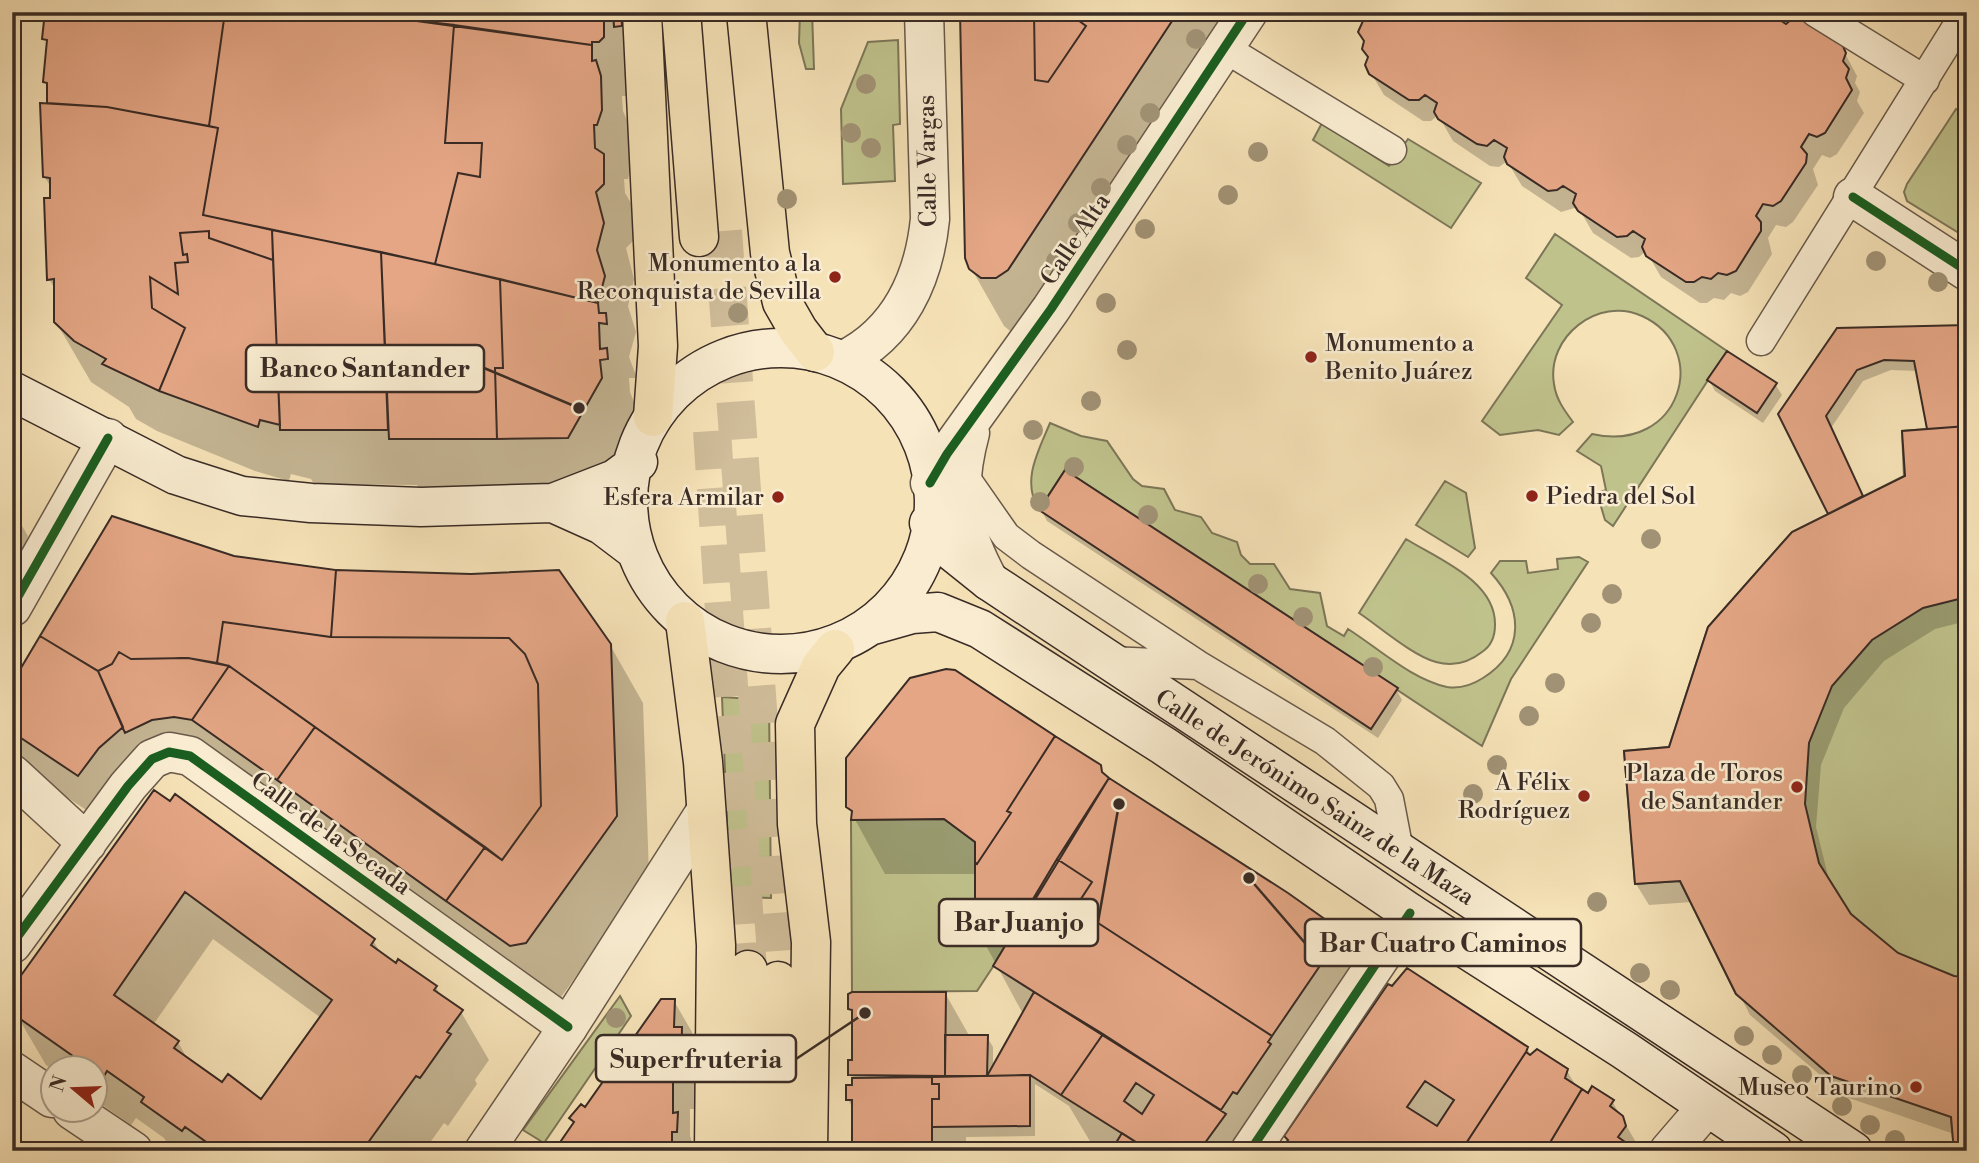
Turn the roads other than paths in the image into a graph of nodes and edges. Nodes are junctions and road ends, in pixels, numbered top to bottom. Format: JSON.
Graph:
{"nodes":[{"id":1,"x":642,"y":12,"type":"edge"},
{"id":2,"x":681,"y":12,"type":"edge"},
{"id":3,"x":706,"y":12,"type":"edge"},
{"id":4,"x":746,"y":12,"type":"edge"},
{"id":5,"x":924,"y":12,"type":"edge"},
{"id":6,"x":1248,"y":12,"type":"edge"},
{"id":7,"x":1815,"y":12,"type":"edge"},
{"id":8,"x":1966,"y":12,"type":"edge"},
{"id":9,"x":1226,"y":48,"type":"junction"},
{"id":10,"x":1925,"y":80,"type":"junction"},
{"id":11,"x":1392,"y":150,"type":"dead end"},
{"id":12,"x":1853,"y":197,"type":"junction"},
{"id":13,"x":1967,"y":271,"type":"edge"},
{"id":14,"x":1760,"y":341,"type":"dead end"},
{"id":15,"x":829,"y":356,"type":"junction"},
{"id":16,"x":12,"y":391,"type":"edge"},
{"id":17,"x":653,"y":416,"type":"junction"},
{"id":18,"x":108,"y":438,"type":"junction"},
{"id":19,"x":638,"y":462,"type":"junction"},
{"id":20,"x":945,"y":476,"type":"junction"},
{"id":21,"x":552,"y":503,"type":"junction"},
{"id":22,"x":929,"y":523,"type":"junction"},
{"id":23,"x":635,"y":550,"type":"junction"},
{"id":24,"x":989,"y":581,"type":"junction"},
{"id":25,"x":12,"y":607,"type":"edge"},
{"id":26,"x":685,"y":621,"type":"junction"},
{"id":27,"x":873,"y":625,"type":"junction"},
{"id":28,"x":835,"y":649,"type":"junction"},
{"id":29,"x":1109,"y":661,"type":"junction"},
{"id":30,"x":1198,"y":665,"type":"junction"},
{"id":31,"x":12,"y":774,"type":"edge"},
{"id":32,"x":704,"y":814,"type":"junction"},
{"id":33,"x":87,"y":843,"type":"junction"},
{"id":34,"x":1399,"y":851,"type":"junction"},
{"id":35,"x":1410,"y":913,"type":"junction"},
{"id":36,"x":12,"y":944,"type":"edge"},
{"id":37,"x":568,"y":1027,"type":"junction"},
{"id":38,"x":12,"y":1071,"type":"edge"},
{"id":39,"x":38,"y":1089,"type":"edge"},
{"id":40,"x":1706,"y":1108,"type":"junction"},
{"id":41,"x":92,"y":1124,"type":"edge"},
{"id":42,"x":133,"y":1151,"type":"edge"},
{"id":43,"x":484,"y":1151,"type":"edge"},
{"id":44,"x":713,"y":1151,"type":"edge"},
{"id":45,"x":744,"y":1151,"type":"edge"},
{"id":46,"x":777,"y":1151,"type":"edge"},
{"id":47,"x":808,"y":1151,"type":"edge"},
{"id":48,"x":1250,"y":1151,"type":"edge"},
{"id":49,"x":1669,"y":1151,"type":"edge"},
{"id":50,"x":1773,"y":1151,"type":"edge"},
{"id":51,"x":1853,"y":1151,"type":"edge"}],
"edges":[{"from":1,"to":17,"type":"main road"},
{"from":2,"to":3,"type":"main road"},
{"from":4,"to":15,"type":"main road"},
{"from":5,"to":15,"type":"main road","name":"Calle Vargas"},
{"from":6,"to":9,"type":"main road","name":"Calle Alta"},
{"from":7,"to":10,"type":"lane"},
{"from":8,"to":10,"type":"lane"},
{"from":9,"to":11,"type":"lane"},
{"from":9,"to":20,"type":"main road","name":"Calle Alta"},
{"from":10,"to":12,"type":"lane"},
{"from":12,"to":13,"type":"main road"},
{"from":12,"to":14,"type":"lane"},
{"from":15,"to":17,"type":"main road"},
{"from":15,"to":20,"type":"main road"},
{"from":16,"to":18,"type":"main road"},
{"from":17,"to":19,"type":"main road"},
{"from":18,"to":21,"type":"main road"},
{"from":18,"to":25,"type":"main road"},
{"from":19,"to":21,"type":"main road"},
{"from":19,"to":23,"type":"main road"},
{"from":20,"to":22,"type":"main road"},
{"from":20,"to":24,"type":"main road"},
{"from":20,"to":30,"type":"lane"},
{"from":21,"to":23,"type":"main road"},
{"from":22,"to":24,"type":"main road","name":"Calle de Jerónimo Sainz de la Maza"},
{"from":22,"to":27,"type":"main road"},
{"from":23,"to":26,"type":"main road"},
{"from":24,"to":29,"type":"main road","name":"Calle de Jerónimo Sainz de la Maza"},
{"from":26,"to":28,"type":"main road"},
{"from":26,"to":32,"type":"main road"},
{"from":27,"to":28,"type":"main road"},
{"from":27,"to":35,"type":"main road","name":"Calle de Jerónimo Sainz de la Maza"},
{"from":28,"to":47,"type":"main road"},
{"from":29,"to":30,"type":"lane"},
{"from":29,"to":34,"type":"main road","name":"Calle de Jerónimo Sainz de la Maza"},
{"from":30,"to":34,"type":"lane"},
{"from":31,"to":33,"type":"main road"},
{"from":32,"to":37,"type":"main road"},
{"from":32,"to":44,"type":"main road"},
{"from":33,"to":36,"type":"main road","name":"Calle de la Secada"},
{"from":33,"to":37,"type":"main road","name":"Calle de la Secada"},
{"from":34,"to":51,"type":"main road","name":"Calle de Jerónimo Sainz de la Maza"},
{"from":35,"to":40,"type":"main road","name":"Calle de Jerónimo Sainz de la Maza"},
{"from":35,"to":48,"type":"main road"},
{"from":37,"to":43,"type":"main road"},
{"from":38,"to":39,"type":"main road"},
{"from":40,"to":49,"type":"main road"},
{"from":40,"to":50,"type":"main road","name":"Calle de Jerónimo Sainz de la Maza"},
{"from":41,"to":42,"type":"main road"},
{"from":45,"to":46,"type":"main road"}]}
